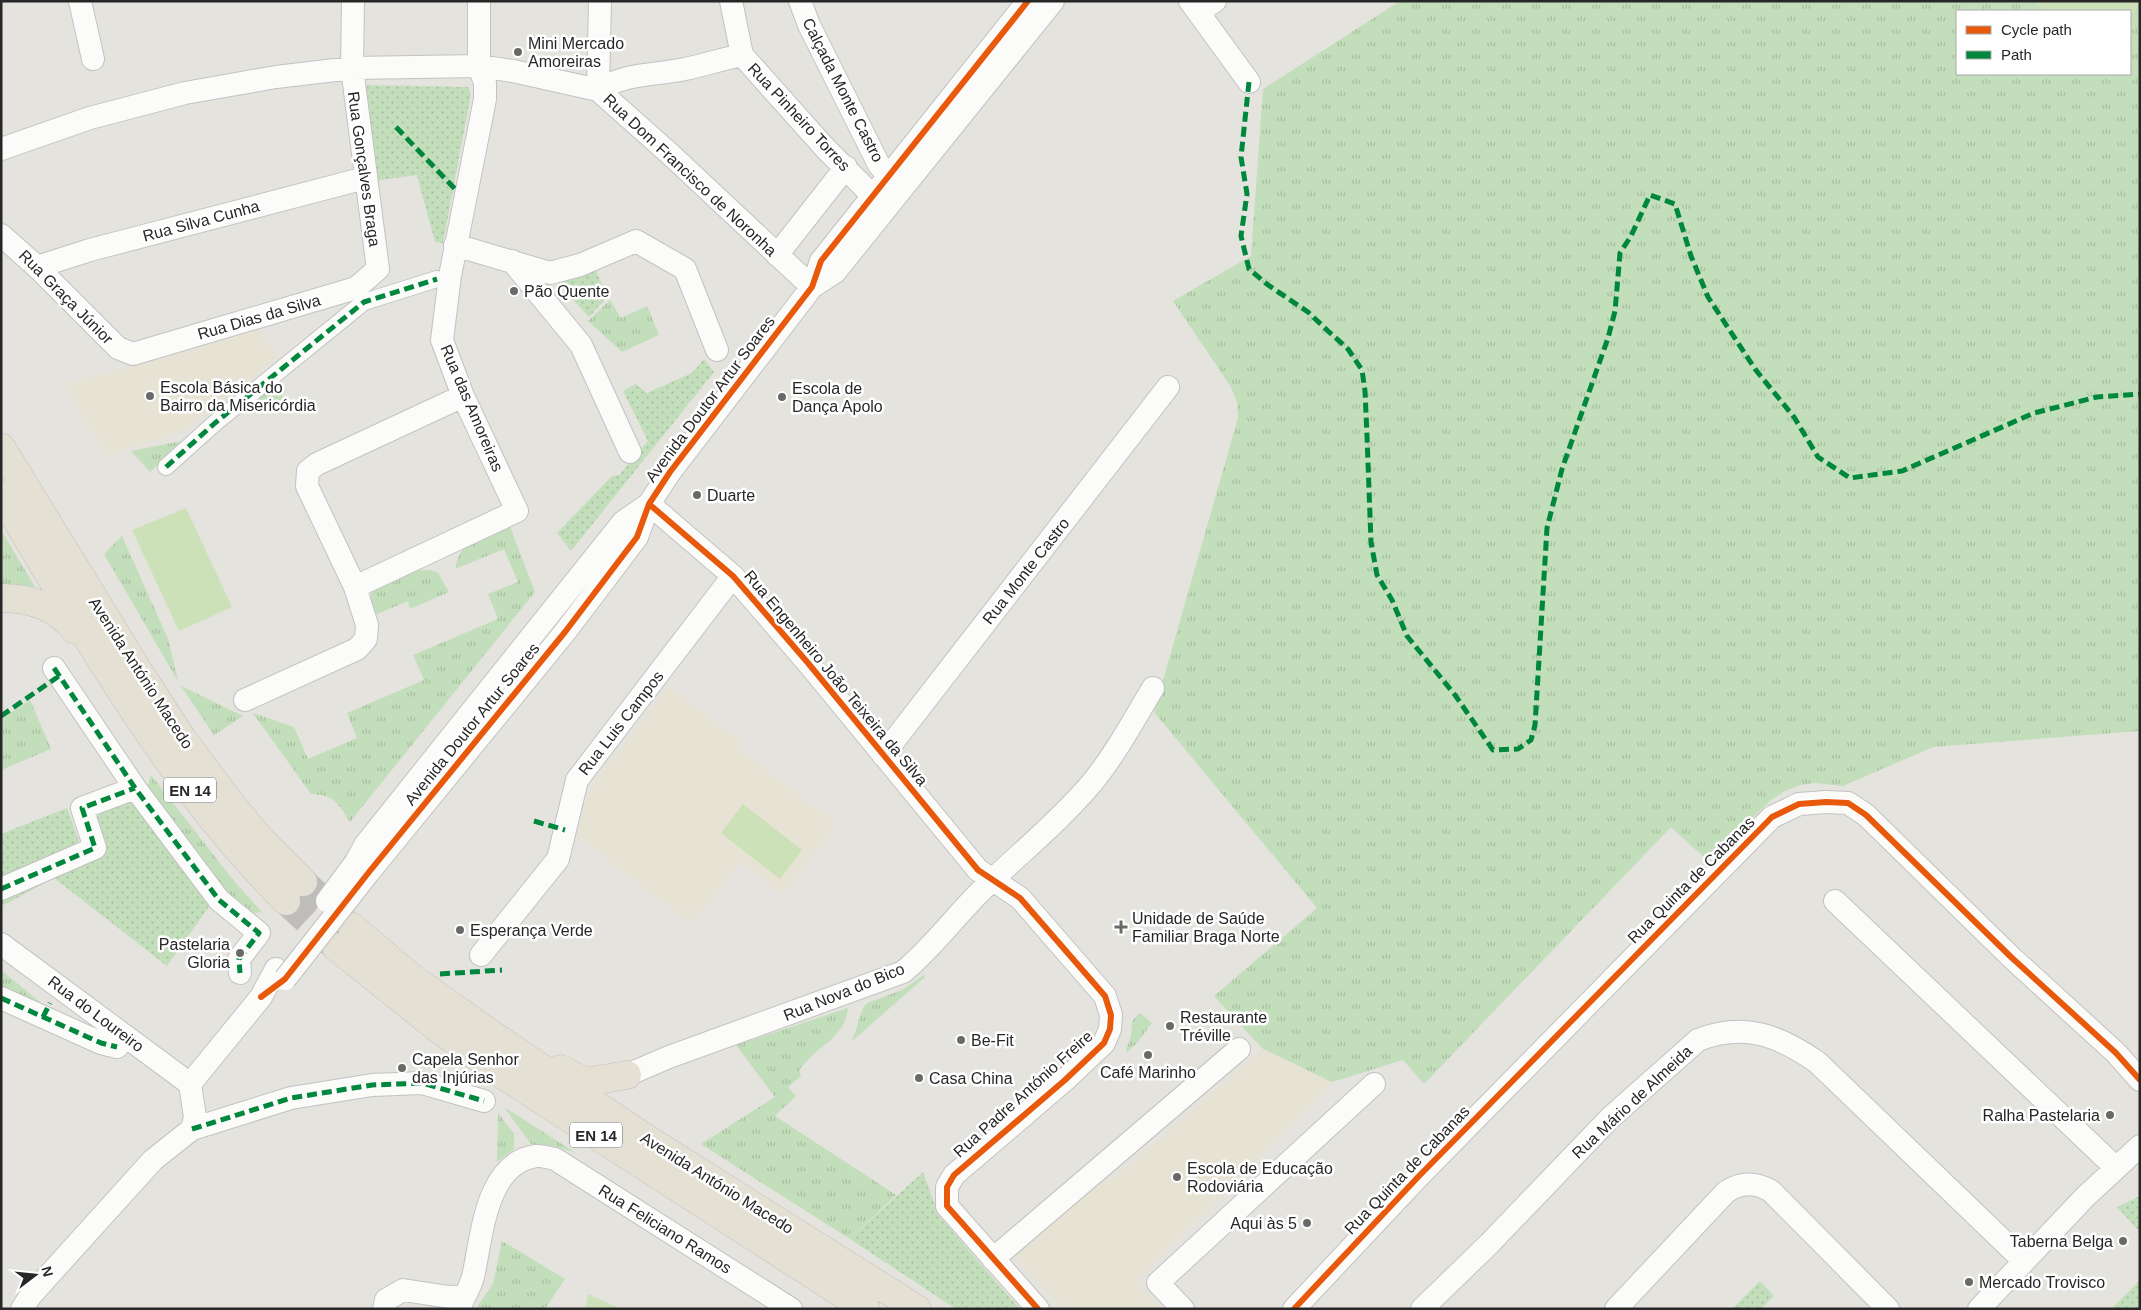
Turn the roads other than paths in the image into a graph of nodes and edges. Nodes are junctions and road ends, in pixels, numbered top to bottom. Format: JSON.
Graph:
{"nodes":[{"id":1,"x":80,"y":1,"type":"edge"},
{"id":2,"x":353,"y":1,"type":"edge"},
{"id":3,"x":479,"y":1,"type":"edge"},
{"id":4,"x":600,"y":1,"type":"edge"},
{"id":5,"x":731,"y":1,"type":"edge"},
{"id":6,"x":800,"y":1,"type":"edge"},
{"id":7,"x":1028,"y":1,"type":"edge"},
{"id":8,"x":1053,"y":1,"type":"edge"},
{"id":9,"x":1201,"y":5,"type":"edge"},
{"id":10,"x":742,"y":55,"type":"junction"},
{"id":11,"x":94,"y":59,"type":"dead end"},
{"id":12,"x":479,"y":66,"type":"junction"},
{"id":13,"x":352,"y":68,"type":"junction"},
{"id":14,"x":1249,"y":82,"type":"dead end"},
{"id":15,"x":598,"y":90,"type":"junction"},
{"id":16,"x":1,"y":149,"type":"edge"},
{"id":17,"x":846,"y":167,"type":"junction"},
{"id":18,"x":889,"y":176,"type":"junction"},
{"id":19,"x":365,"y":178,"type":"junction"},
{"id":20,"x":873,"y":196,"type":"junction"},
{"id":21,"x":1,"y":235,"type":"edge"},
{"id":22,"x":455,"y":245,"type":"junction"},
{"id":23,"x":777,"y":255,"type":"junction"},
{"id":24,"x":512,"y":260,"type":"junction"},
{"id":25,"x":38,"y":267,"type":"junction"},
{"id":26,"x":378,"y":269,"type":"joint"},
{"id":27,"x":437,"y":279,"type":"dead end"},
{"id":28,"x":812,"y":287,"type":"junction"},
{"id":29,"x":717,"y":350,"type":"dead end"},
{"id":30,"x":134,"y":354,"type":"joint"},
{"id":31,"x":1168,"y":388,"type":"dead end"},
{"id":32,"x":463,"y":396,"type":"junction"},
{"id":33,"x":1,"y":447,"type":"edge"},
{"id":34,"x":630,"y":452,"type":"dead end"},
{"id":35,"x":166,"y":467,"type":"dead end"},
{"id":36,"x":1,"y":494,"type":"edge"},
{"id":37,"x":649,"y":504,"type":"junction"},
{"id":38,"x":734,"y":576,"type":"junction"},
{"id":39,"x":355,"y":587,"type":"junction"},
{"id":40,"x":1,"y":598,"type":"edge"},
{"id":41,"x":54,"y":668,"type":"dead end"},
{"id":42,"x":106,"y":669,"type":"junction"},
{"id":43,"x":1152,"y":688,"type":"dead end"},
{"id":44,"x":245,"y":700,"type":"dead end"},
{"id":45,"x":883,"y":755,"type":"junction"},
{"id":46,"x":135,"y":788,"type":"junction"},
{"id":47,"x":992,"y":880,"type":"junction"},
{"id":48,"x":1,"y":889,"type":"edge"},
{"id":49,"x":1835,"y":901,"type":"dead end"},
{"id":50,"x":1,"y":944,"type":"edge"},
{"id":51,"x":481,"y":954,"type":"dead end"},
{"id":52,"x":240,"y":973,"type":"dead end"},
{"id":53,"x":1,"y":998,"type":"edge"},
{"id":54,"x":491,"y":1034,"type":"junction"},
{"id":55,"x":117,"y":1047,"type":"dead end"},
{"id":56,"x":1239,"y":1049,"type":"dead end"},
{"id":57,"x":627,"y":1075,"type":"junction"},
{"id":58,"x":2140,"y":1080,"type":"edge"},
{"id":59,"x":190,"y":1084,"type":"junction"},
{"id":60,"x":1374,"y":1084,"type":"dead end"},
{"id":61,"x":484,"y":1101,"type":"dead end"},
{"id":62,"x":192,"y":1130,"type":"junction"},
{"id":63,"x":644,"y":1137,"type":"junction"},
{"id":64,"x":2140,"y":1146,"type":"edge"},
{"id":65,"x":2116,"y":1168,"type":"junction"},
{"id":66,"x":993,"y":1258,"type":"junction"},
{"id":67,"x":2024,"y":1261,"type":"junction"},
{"id":68,"x":462,"y":1302,"type":"edge"},
{"id":69,"x":22,"y":1309,"type":"edge"},
{"id":70,"x":384,"y":1309,"type":"edge"},
{"id":71,"x":792,"y":1309,"type":"edge"},
{"id":72,"x":866,"y":1309,"type":"edge"},
{"id":73,"x":917,"y":1309,"type":"edge"},
{"id":74,"x":1038,"y":1309,"type":"edge"},
{"id":75,"x":1183,"y":1309,"type":"edge"},
{"id":76,"x":1294,"y":1309,"type":"edge"},
{"id":77,"x":1422,"y":1309,"type":"edge"},
{"id":78,"x":1616,"y":1309,"type":"edge"},
{"id":79,"x":1888,"y":1309,"type":"edge"},
{"id":80,"x":1979,"y":1309,"type":"edge"}],
"edges":[{"from":1,"to":11,"type":"street"},
{"from":2,"to":13,"type":"street","name":"Rua Gonçalves Braga"},
{"from":3,"to":12,"type":"street","name":"Rua das Amoreiras"},
{"from":4,"to":15,"type":"street"},
{"from":5,"to":10,"type":"street","name":"Rua Pinheiro Torres"},
{"from":6,"to":18,"type":"street","name":"Calçada Monte Castro"},
{"from":7,"to":18,"type":"street","name":"Avenida Doutor Artur Soares"},
{"from":8,"to":28,"type":"street","name":"Avenida Doutor Artur Soares"},
{"from":9,"to":14,"type":"street"},
{"from":10,"to":15,"type":"street"},
{"from":10,"to":17,"type":"street","name":"Rua Pinheiro Torres"},
{"from":12,"to":13,"type":"street","name":"Rua Dom Francisco de Noronha"},
{"from":12,"to":15,"type":"street","name":"Rua Dom Francisco de Noronha"},
{"from":12,"to":22,"type":"street","name":"Rua das Amoreiras"},
{"from":13,"to":16,"type":"street","name":"Rua Dom Francisco de Noronha"},
{"from":13,"to":19,"type":"street","name":"Rua Gonçalves Braga"},
{"from":15,"to":23,"type":"street","name":"Rua Dom Francisco de Noronha"},
{"from":17,"to":20,"type":"street","name":"Rua Pinheiro Torres"},
{"from":17,"to":23,"type":"street"},
{"from":18,"to":20,"type":"street","name":"Avenida Doutor Artur Soares"},
{"from":19,"to":25,"type":"street","name":"Rua Silva Cunha"},
{"from":19,"to":26,"type":"street","name":"Rua Gonçalves Braga"},
{"from":20,"to":28,"type":"street","name":"Avenida Doutor Artur Soares"},
{"from":21,"to":25,"type":"street","name":"Rua Graça Júnior"},
{"from":22,"to":24,"type":"street"},
{"from":22,"to":32,"type":"street","name":"Rua das Amoreiras"},
{"from":23,"to":28,"type":"street","name":"Rua Dom Francisco de Noronha"},
{"from":24,"to":29,"type":"street"},
{"from":24,"to":34,"type":"street"},
{"from":25,"to":30,"type":"street","name":"Rua Graça Júnior"},
{"from":26,"to":30,"type":"street","name":"Rua Dias da Silva"},
{"from":27,"to":35,"type":"street"},
{"from":28,"to":37,"type":"street","name":"Avenida Doutor Artur Soares"},
{"from":31,"to":45,"type":"street","name":"Rua Monte Castro"},
{"from":32,"to":39,"type":"street"},
{"from":32,"to":39,"type":"street","name":"Rua das Amoreiras"},
{"from":33,"to":42,"type":"highway","name":"Avenida António Macedo","number":"EN 14"},
{"from":36,"to":42,"type":"highway","name":"Avenida António Macedo","number":"EN 14"},
{"from":37,"to":38,"type":"street","name":"Rua Engenheiro João Teixeira da Silva"},
{"from":37,"to":59,"type":"street","name":"Avenida Doutor Artur Soares","bridge":true},
{"from":38,"to":45,"type":"street","name":"Rua Engenheiro João Teixeira da Silva"},
{"from":38,"to":51,"type":"street","name":"Rua Luis Campos"},
{"from":39,"to":44,"type":"street"},
{"from":40,"to":42,"type":"highway"},
{"from":41,"to":46,"type":"street"},
{"from":43,"to":47,"type":"street","name":"Rua Nova do Bico"},
{"from":45,"to":47,"type":"street","name":"Rua Engenheiro João Teixeira da Silva"},
{"from":46,"to":48,"type":"street"},
{"from":46,"to":52,"type":"street"},
{"from":47,"to":57,"type":"street","name":"Rua Nova do Bico"},
{"from":47,"to":66,"type":"street","name":"Rua Padre António Freire"},
{"from":49,"to":65,"type":"street"},
{"from":50,"to":59,"type":"street","name":"Rua do Loureiro"},
{"from":53,"to":55,"type":"street"},
{"from":54,"to":57,"type":"highway"},
{"from":54,"to":63,"type":"highway","name":"Avenida António Macedo","number":"EN 14"},
{"from":54,"to":72,"type":"highway","name":"Avenida António Macedo","number":"EN 14"},
{"from":56,"to":66,"type":"street"},
{"from":57,"to":63,"type":"highway"},
{"from":58,"to":76,"type":"street","name":"Rua Quinta de Cabanas"},
{"from":59,"to":62,"type":"street"},
{"from":60,"to":75,"type":"street"},
{"from":61,"to":62,"type":"street"},
{"from":62,"to":69,"type":"street"},
{"from":63,"to":73,"type":"highway","name":"Avenida António Macedo","number":"EN 14"},
{"from":64,"to":65,"type":"street"},
{"from":65,"to":67,"type":"street"},
{"from":66,"to":74,"type":"street","name":"Rua Padre António Freire"},
{"from":67,"to":77,"type":"street","name":"Rua Mário de Almeida"},
{"from":67,"to":80,"type":"street"},
{"from":68,"to":70,"type":"street"},
{"from":68,"to":71,"type":"street","name":"Rua Feliciano Ramos"},
{"from":78,"to":79,"type":"street"}]}
